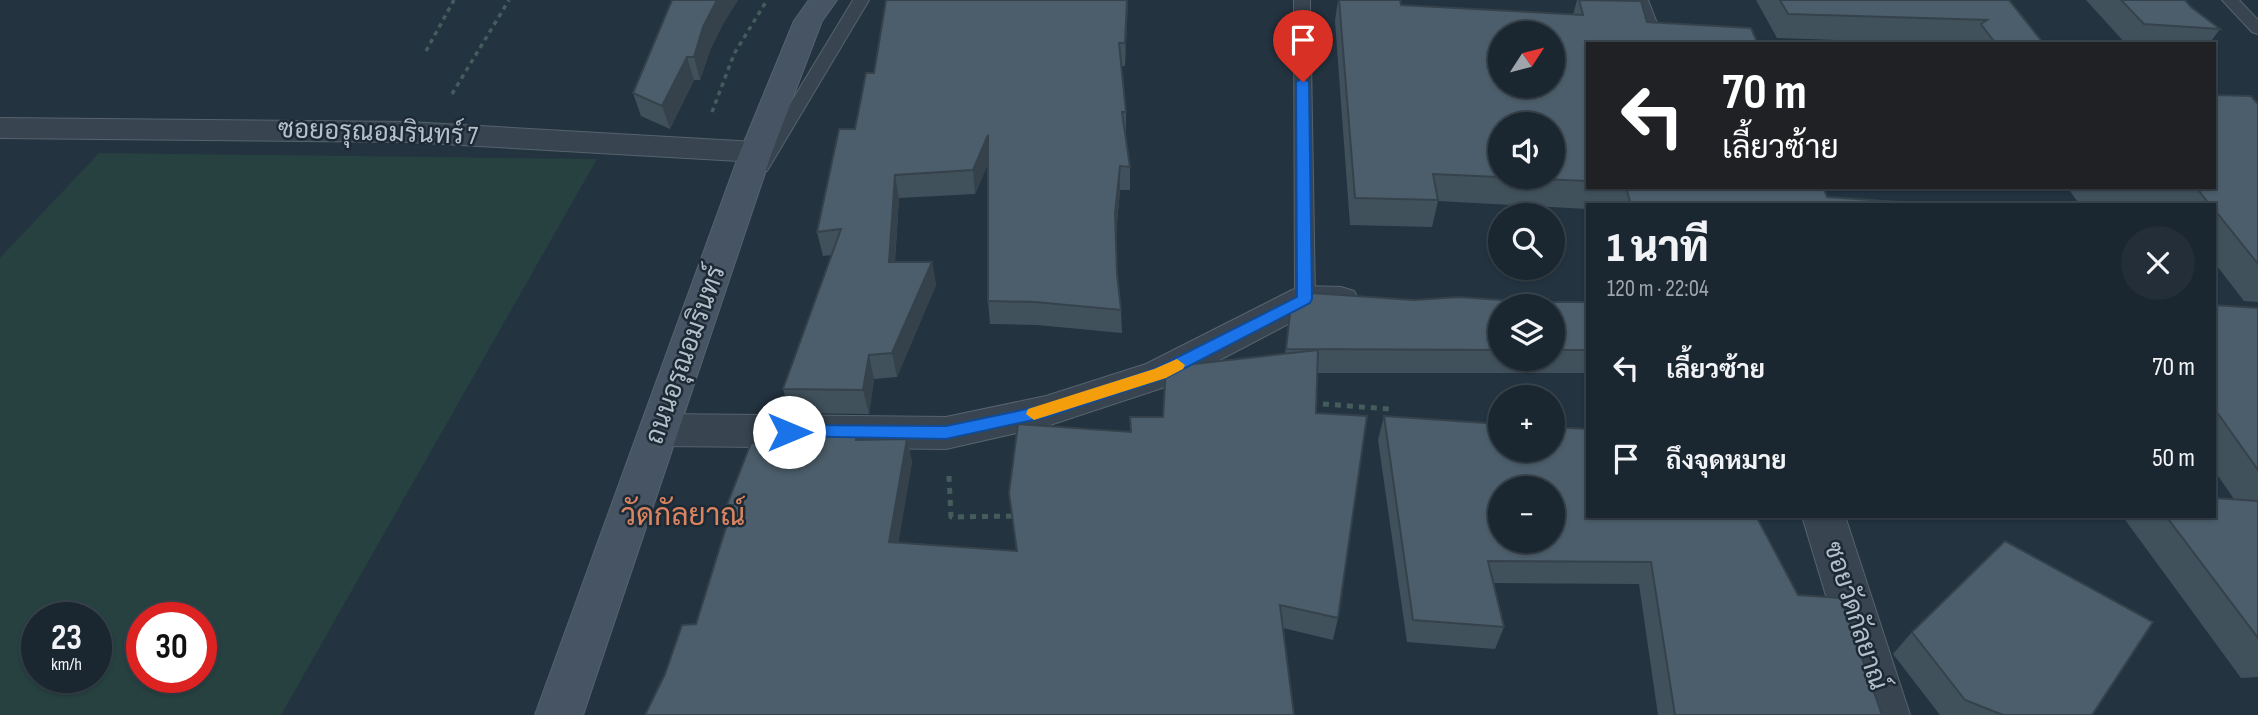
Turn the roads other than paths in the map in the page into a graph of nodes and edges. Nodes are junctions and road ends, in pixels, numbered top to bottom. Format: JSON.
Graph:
{"nodes":[{"id":1,"x":823,"y":0,"type":"edge"},
{"id":2,"x":861,"y":0,"type":"edge"},
{"id":3,"x":1302,"y":0,"type":"edge"},
{"id":4,"x":1640,"y":0,"type":"edge"},
{"id":5,"x":2230,"y":0,"type":"edge"},
{"id":6,"x":2258,"y":29,"type":"edge"},
{"id":7,"x":1656,"y":42,"type":"edge"},
{"id":8,"x":0,"y":128,"type":"edge"},
{"id":9,"x":756,"y":152,"type":"junction"},
{"id":10,"x":739,"y":205,"type":"junction"},
{"id":11,"x":1305,"y":299,"type":"junction"},
{"id":12,"x":1372,"y":300,"type":"edge"},
{"id":13,"x":659,"y":430,"type":"junction"},
{"id":14,"x":1824,"y":518,"type":"edge"},
{"id":15,"x":559,"y":715,"type":"edge"},
{"id":16,"x":1886,"y":715,"type":"edge"}],
"edges":[{"from":1,"to":9,"type":"main road","name":"ถนนอรุณอมรินทร์"},
{"from":2,"to":10,"type":"lane"},
{"from":3,"to":11,"type":"lane"},
{"from":4,"to":7,"type":"lane"},
{"from":5,"to":6,"type":"lane"},
{"from":8,"to":9,"type":"street","name":"ซอยอรุณอมรินทร์ 7"},
{"from":9,"to":10,"type":"main road","name":"ถนนอรุณอมรินทร์"},
{"from":10,"to":13,"type":"main road","name":"ถนนอรุณอมรินทร์"},
{"from":11,"to":12,"type":"street"},
{"from":11,"to":13,"type":"street"},
{"from":13,"to":15,"type":"main road","name":"ถนนอรุณอมรินทร์"},
{"from":14,"to":16,"type":"street","name":"ซอยวัดกัลยาณ์"}]}
